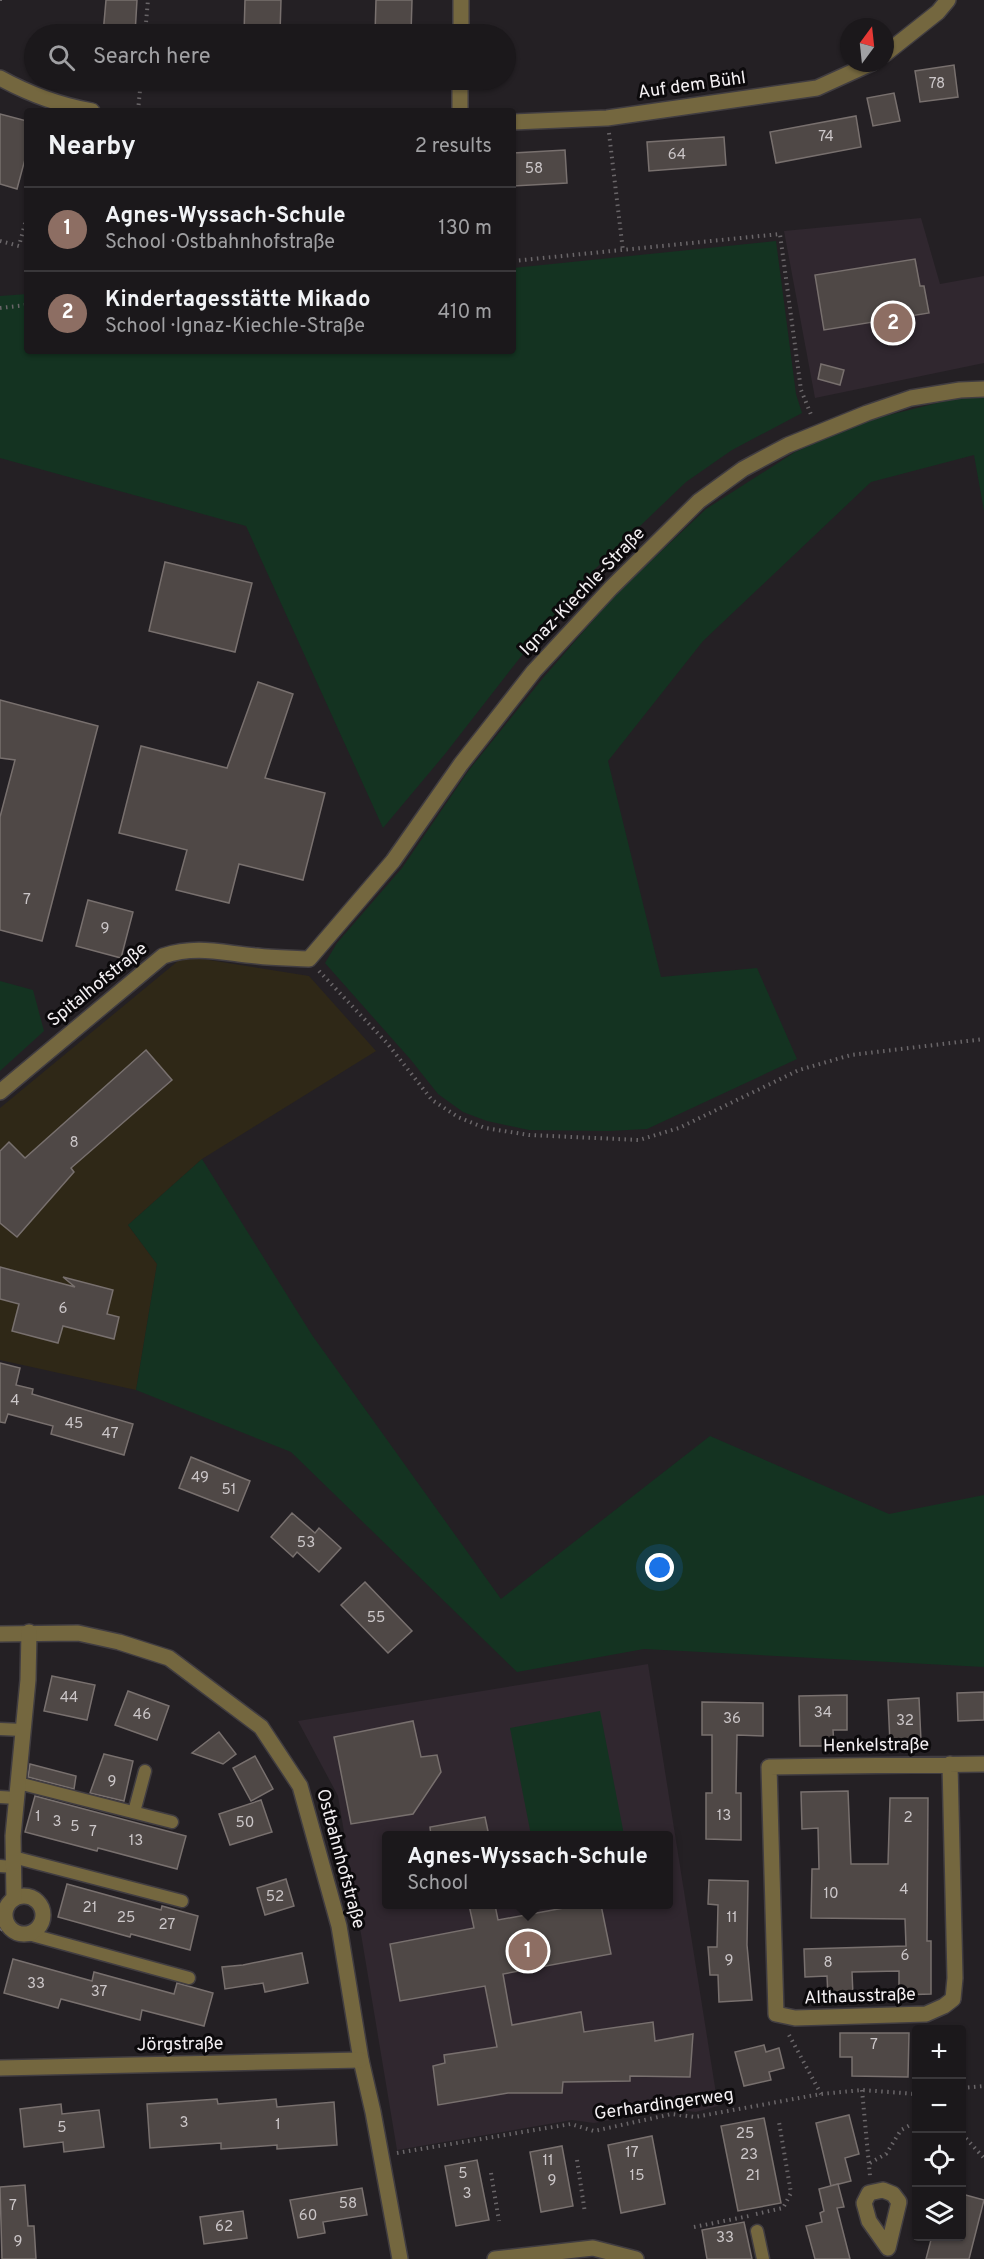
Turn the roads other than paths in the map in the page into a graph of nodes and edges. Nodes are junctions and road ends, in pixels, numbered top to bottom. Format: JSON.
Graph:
{"nodes":[{"id":1,"x":461,"y":0,"type":"edge"},
{"id":2,"x":948,"y":0,"type":"edge"},
{"id":3,"x":460,"y":24,"type":"edge"},
{"id":4,"x":894,"y":47,"type":"edge"},
{"id":5,"x":852,"y":72,"type":"edge"},
{"id":6,"x":0,"y":78,"type":"edge"},
{"id":7,"x":460,"y":90,"type":"edge"},
{"id":8,"x":76,"y":108,"type":"edge"},
{"id":9,"x":460,"y":108,"type":"edge"},
{"id":10,"x":516,"y":122,"type":"edge"},
{"id":11,"x":984,"y":389,"type":"edge"},
{"id":12,"x":309,"y":959,"type":"joint"},
{"id":13,"x":0,"y":1092,"type":"edge"},
{"id":14,"x":29,"y":1632,"type":"junction"},
{"id":15,"x":0,"y":1634,"type":"edge"},
{"id":16,"x":0,"y":1729,"type":"edge"},
{"id":17,"x":23,"y":1730,"type":"junction"},
{"id":18,"x":950,"y":1764,"type":"junction"},
{"id":19,"x":984,"y":1764,"type":"edge"},
{"id":20,"x":145,"y":1771,"type":"dead end"},
{"id":21,"x":11,"y":1793,"type":"edge"},
{"id":22,"x":134,"y":1812,"type":"junction"},
{"id":23,"x":171,"y":1822,"type":"dead end"},
{"id":24,"x":9,"y":1863,"type":"edge"},
{"id":25,"x":14,"y":1898,"type":"junction"},
{"id":26,"x":182,"y":1901,"type":"dead end"},
{"id":27,"x":4,"y":1927,"type":"edge"},
{"id":28,"x":24,"y":1934,"type":"junction"},
{"id":29,"x":189,"y":1978,"type":"dead end"},
{"id":30,"x":776,"y":2014,"type":"joint"},
{"id":31,"x":361,"y":2060,"type":"junction"},
{"id":32,"x":0,"y":2068,"type":"edge"},
{"id":33,"x":757,"y":2231,"type":"dead end"},
{"id":34,"x":886,"y":2254,"type":"edge"},
{"id":35,"x":400,"y":2259,"type":"edge"},
{"id":36,"x":495,"y":2259,"type":"edge"},
{"id":37,"x":636,"y":2259,"type":"edge"},
{"id":38,"x":763,"y":2259,"type":"edge"}],
"edges":[{"from":1,"to":3,"type":"street"},
{"from":2,"to":4,"type":"street"},
{"from":5,"to":10,"type":"street","name":"Auf dem Bühl"},
{"from":6,"to":8,"type":"street"},
{"from":7,"to":9,"type":"street"},
{"from":11,"to":12,"type":"street","name":"Ignaz-Kiechle-Straße"},
{"from":12,"to":13,"type":"street","name":"Spitalhofstraße"},
{"from":14,"to":15,"type":"street","name":"Ostbahnhofstraße"},
{"from":14,"to":17,"type":"street"},
{"from":14,"to":31,"type":"street","name":"Ostbahnhofstraße"},
{"from":16,"to":17,"type":"lane"},
{"from":17,"to":21,"type":"street"},
{"from":18,"to":19,"type":"street","name":"Henkelstraße"},
{"from":18,"to":30,"type":"street","name":"Althausstraße"},
{"from":18,"to":30,"type":"street","name":"Henkelstraße"},
{"from":20,"to":22,"type":"lane"},
{"from":21,"to":22,"type":"lane"},
{"from":21,"to":24,"type":"street"},
{"from":22,"to":23,"type":"lane"},
{"from":24,"to":25,"type":"street"},
{"from":24,"to":26,"type":"lane"},
{"from":25,"to":27,"type":"street"},
{"from":25,"to":28,"type":"street"},
{"from":27,"to":28,"type":"street"},
{"from":28,"to":29,"type":"lane"},
{"from":31,"to":32,"type":"street","name":"Jörgstraße"},
{"from":31,"to":35,"type":"street","name":"Ostbahnhofstraße"},
{"from":33,"to":38,"type":"lane"},
{"from":34,"to":34,"type":"street"},
{"from":36,"to":37,"type":"street"}]}
